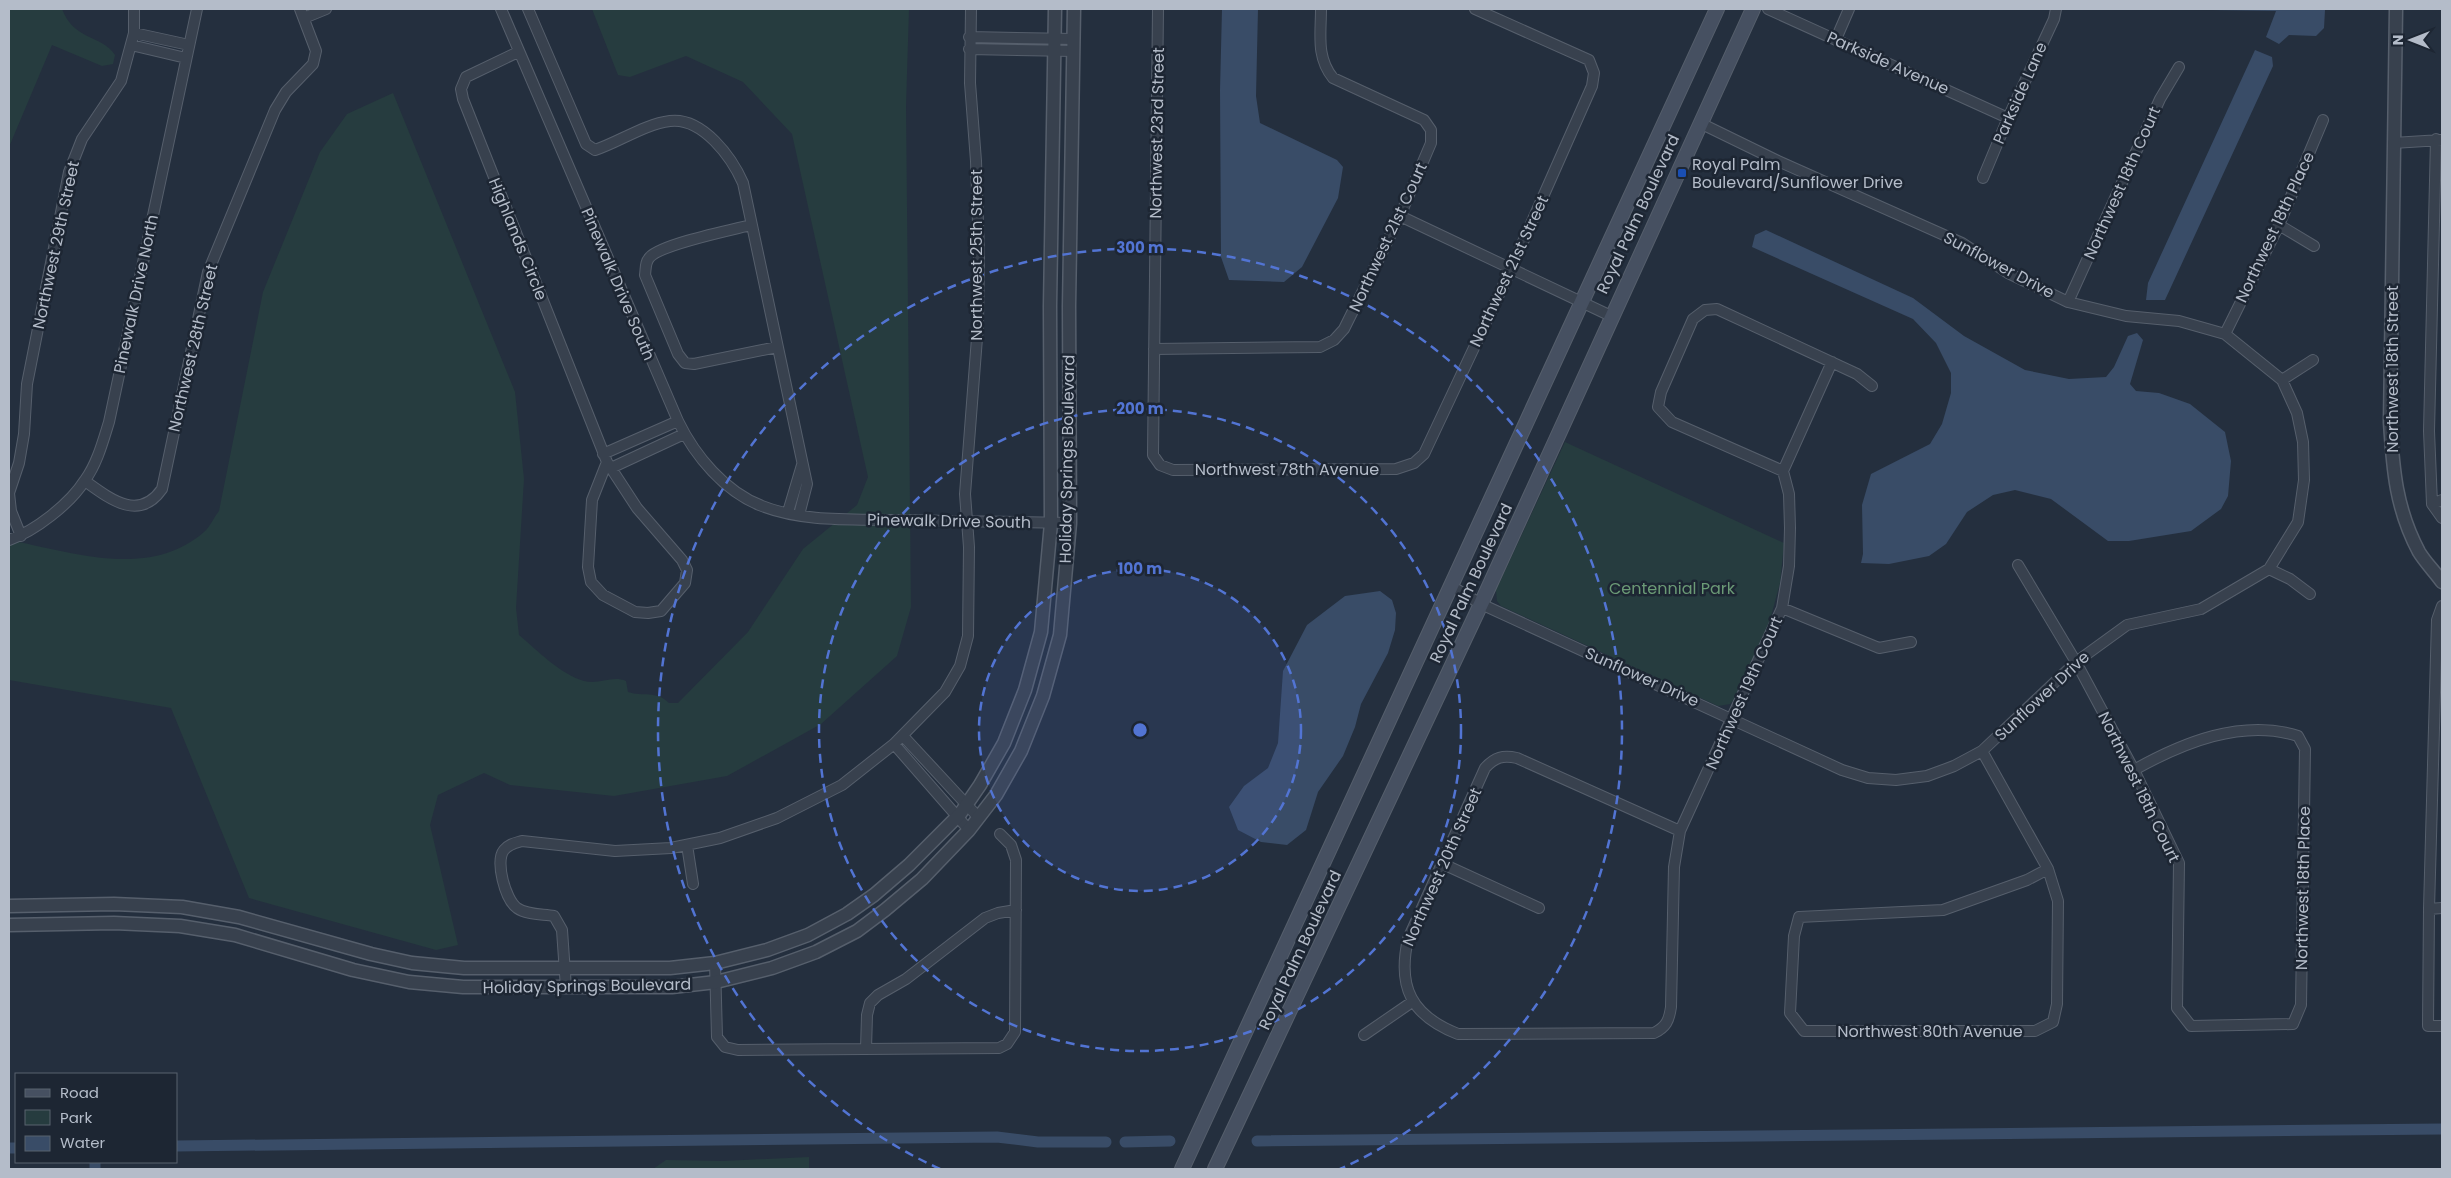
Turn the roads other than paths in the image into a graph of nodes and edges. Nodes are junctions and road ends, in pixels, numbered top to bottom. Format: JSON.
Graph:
{"nodes":[{"id":1,"x":134,"y":9,"type":"edge"},
{"id":2,"x":196,"y":9,"type":"edge"},
{"id":3,"x":326,"y":9,"type":"edge"},
{"id":4,"x":501,"y":9,"type":"edge"},
{"id":5,"x":528,"y":9,"type":"edge"},
{"id":6,"x":971,"y":9,"type":"edge"},
{"id":7,"x":1055,"y":9,"type":"edge"},
{"id":8,"x":1074,"y":9,"type":"edge"},
{"id":9,"x":1158,"y":9,"type":"edge"},
{"id":10,"x":1321,"y":9,"type":"edge"},
{"id":11,"x":1475,"y":9,"type":"edge"},
{"id":12,"x":1717,"y":9,"type":"edge"},
{"id":13,"x":1753,"y":9,"type":"edge"},
{"id":14,"x":1768,"y":9,"type":"edge"},
{"id":15,"x":1849,"y":9,"type":"edge"},
{"id":16,"x":2056,"y":9,"type":"edge"},
{"id":17,"x":2396,"y":9,"type":"edge"},
{"id":18,"x":302,"y":14,"type":"edge"},
{"id":19,"x":134,"y":33,"type":"junction"},
{"id":20,"x":969,"y":37,"type":"junction"},
{"id":21,"x":1836,"y":39,"type":"junction"},
{"id":22,"x":1055,"y":44,"type":"junction"},
{"id":23,"x":131,"y":45,"type":"junction"},
{"id":24,"x":189,"y":45,"type":"junction"},
{"id":25,"x":1074,"y":45,"type":"junction"},
{"id":26,"x":969,"y":49,"type":"junction"},
{"id":27,"x":518,"y":52,"type":"junction"},
{"id":28,"x":186,"y":58,"type":"junction"},
{"id":29,"x":2179,"y":67,"type":"dead end"},
{"id":30,"x":2008,"y":118,"type":"junction"},
{"id":31,"x":2323,"y":120,"type":"dead end"},
{"id":32,"x":1700,"y":123,"type":"junction"},
{"id":33,"x":2439,"y":140,"type":"edge"},
{"id":34,"x":2393,"y":143,"type":"junction"},
{"id":35,"x":1983,"y":178,"type":"dead end"},
{"id":36,"x":1400,"y":216,"type":"junction"},
{"id":37,"x":751,"y":225,"type":"junction"},
{"id":38,"x":2279,"y":225,"type":"junction"},
{"id":39,"x":2314,"y":246,"type":"dead end"},
{"id":40,"x":1511,"y":269,"type":"junction"},
{"id":41,"x":1581,"y":302,"type":"junction"},
{"id":42,"x":2068,"y":302,"type":"junction"},
{"id":43,"x":1611,"y":316,"type":"junction"},
{"id":44,"x":2225,"y":334,"type":"junction"},
{"id":45,"x":777,"y":346,"type":"junction"},
{"id":46,"x":1154,"y":349,"type":"junction"},
{"id":47,"x":2313,"y":360,"type":"dead end"},
{"id":48,"x":1832,"y":362,"type":"junction"},
{"id":49,"x":2282,"y":380,"type":"junction"},
{"id":50,"x":1872,"y":386,"type":"dead end"},
{"id":51,"x":678,"y":421,"type":"junction"},
{"id":52,"x":684,"y":434,"type":"junction"},
{"id":53,"x":607,"y":461,"type":"junction"},
{"id":54,"x":1414,"y":463,"type":"joint"},
{"id":55,"x":802,"y":464,"type":"junction"},
{"id":56,"x":1160,"y":465,"type":"joint"},
{"id":57,"x":1783,"y":471,"type":"junction"},
{"id":58,"x":85,"y":481,"type":"junction"},
{"id":59,"x":9,"y":493,"type":"edge"},
{"id":60,"x":2442,"y":500,"type":"edge"},
{"id":61,"x":2432,"y":504,"type":"junction"},
{"id":62,"x":788,"y":512,"type":"junction"},
{"id":63,"x":799,"y":515,"type":"junction"},
{"id":64,"x":2442,"y":518,"type":"edge"},
{"id":65,"x":967,"y":521,"type":"junction"},
{"id":66,"x":1050,"y":523,"type":"junction"},
{"id":67,"x":1070,"y":523,"type":"junction"},
{"id":68,"x":22,"y":536,"type":"junction"},
{"id":69,"x":9,"y":540,"type":"edge"},
{"id":70,"x":2018,"y":564,"type":"dead end"},
{"id":71,"x":2269,"y":569,"type":"junction"},
{"id":72,"x":2442,"y":582,"type":"edge"},
{"id":73,"x":1452,"y":586,"type":"junction"},
{"id":74,"x":2310,"y":594,"type":"dead end"},
{"id":75,"x":1481,"y":604,"type":"junction"},
{"id":76,"x":2442,"y":606,"type":"edge"},
{"id":77,"x":1782,"y":608,"type":"junction"},
{"id":78,"x":1911,"y":642,"type":"dead end"},
{"id":79,"x":2076,"y":662,"type":"junction"},
{"id":80,"x":1733,"y":719,"type":"junction"},
{"id":81,"x":904,"y":736,"type":"junction"},
{"id":82,"x":894,"y":744,"type":"junction"},
{"id":83,"x":1982,"y":751,"type":"junction"},
{"id":84,"x":2134,"y":770,"type":"junction"},
{"id":85,"x":966,"y":804,"type":"junction"},
{"id":86,"x":957,"y":816,"type":"junction"},
{"id":87,"x":979,"y":818,"type":"junction"},
{"id":88,"x":969,"y":830,"type":"junction"},
{"id":89,"x":1680,"y":831,"type":"junction"},
{"id":90,"x":1000,"y":834,"type":"dead end"},
{"id":91,"x":687,"y":845,"type":"junction"},
{"id":92,"x":1443,"y":864,"type":"junction"},
{"id":93,"x":2048,"y":869,"type":"junction"},
{"id":94,"x":693,"y":884,"type":"dead end"},
{"id":95,"x":87,"y":904,"type":"junction"},
{"id":96,"x":9,"y":906,"type":"edge"},
{"id":97,"x":1539,"y":908,"type":"dead end"},
{"id":98,"x":2428,"y":908,"type":"junction"},
{"id":99,"x":2442,"y":908,"type":"edge"},
{"id":100,"x":1016,"y":910,"type":"junction"},
{"id":101,"x":88,"y":924,"type":"junction"},
{"id":102,"x":9,"y":925,"type":"edge"},
{"id":103,"x":715,"y":963,"type":"junction"},
{"id":104,"x":565,"y":969,"type":"junction"},
{"id":105,"x":716,"y":982,"type":"junction"},
{"id":106,"x":566,"y":988,"type":"junction"},
{"id":107,"x":1412,"y":1002,"type":"junction"},
{"id":108,"x":2191,"y":1026,"type":"joint"},
{"id":109,"x":2442,"y":1026,"type":"edge"},
{"id":110,"x":1364,"y":1035,"type":"dead end"},
{"id":111,"x":866,"y":1049,"type":"junction"},
{"id":112,"x":1182,"y":1169,"type":"edge"},
{"id":113,"x":1216,"y":1169,"type":"edge"}],
"edges":[{"from":1,"to":19,"type":"street","name":"Northwest 29th Street"},
{"from":2,"to":24,"type":"street","name":"Pinewalk Drive North"},
{"from":3,"to":18,"type":"street","name":"Northwest 28th Street"},
{"from":4,"to":27,"type":"street","name":"Pinewalk Drive South"},
{"from":5,"to":37,"type":"street"},
{"from":6,"to":20,"type":"street","name":"Northwest 25th Street"},
{"from":7,"to":22,"type":"street","name":"Holiday Springs Boulevard"},
{"from":8,"to":25,"type":"street","name":"Holiday Springs Boulevard"},
{"from":9,"to":46,"type":"street","name":"Northwest 23rd Street"},
{"from":10,"to":36,"type":"street","name":"Northwest 21st Court"},
{"from":11,"to":40,"type":"street","name":"Northwest 21st Street"},
{"from":12,"to":41,"type":"main road","name":"Royal Palm Boulevard"},
{"from":13,"to":32,"type":"main road","name":"Royal Palm Boulevard"},
{"from":14,"to":21,"type":"street","name":"Parkside Avenue"},
{"from":15,"to":21,"type":"street"},
{"from":16,"to":30,"type":"street","name":"Parkside Lane"},
{"from":17,"to":34,"type":"street","name":"Northwest 18th Street"},
{"from":18,"to":58,"type":"street","name":"Northwest 28th Street"},
{"from":19,"to":23,"type":"street","name":"Northwest 29th Street"},
{"from":19,"to":24,"type":"street"},
{"from":20,"to":22,"type":"street"},
{"from":20,"to":26,"type":"street","name":"Northwest 25th Street"},
{"from":21,"to":30,"type":"street","name":"Parkside Avenue"},
{"from":22,"to":25,"type":"street"},
{"from":22,"to":26,"type":"street"},
{"from":22,"to":66,"type":"street","name":"Holiday Springs Boulevard"},
{"from":23,"to":28,"type":"street"},
{"from":23,"to":59,"type":"street","name":"Northwest 29th Street"},
{"from":24,"to":28,"type":"street","name":"Pinewalk Drive North"},
{"from":25,"to":67,"type":"street","name":"Holiday Springs Boulevard"},
{"from":26,"to":65,"type":"street","name":"Northwest 25th Street"},
{"from":27,"to":51,"type":"street","name":"Pinewalk Drive South"},
{"from":27,"to":53,"type":"street","name":"Highlands Circle"},
{"from":28,"to":58,"type":"street","name":"Pinewalk Drive North"},
{"from":29,"to":42,"type":"street","name":"Northwest 18th Court"},
{"from":30,"to":35,"type":"street","name":"Parkside Lane"},
{"from":31,"to":38,"type":"street","name":"Northwest 18th Place"},
{"from":32,"to":42,"type":"street","name":"Sunflower Drive"},
{"from":32,"to":43,"type":"main road","name":"Royal Palm Boulevard"},
{"from":33,"to":34,"type":"street"},
{"from":33,"to":61,"type":"street"},
{"from":34,"to":72,"type":"street","name":"Northwest 18th Street"},
{"from":36,"to":40,"type":"street"},
{"from":36,"to":46,"type":"street","name":"Northwest 21st Court"},
{"from":37,"to":45,"type":"street"},
{"from":37,"to":45,"type":"street","name":"Pinewalk Drive South"},
{"from":38,"to":39,"type":"street"},
{"from":38,"to":44,"type":"street","name":"Northwest 18th Place"},
{"from":40,"to":41,"type":"street"},
{"from":40,"to":54,"type":"street","name":"Northwest 21st Street"},
{"from":41,"to":43,"type":"street"},
{"from":41,"to":73,"type":"main road","name":"Royal Palm Boulevard"},
{"from":42,"to":44,"type":"street","name":"Sunflower Drive"},
{"from":43,"to":75,"type":"main road","name":"Royal Palm Boulevard"},
{"from":44,"to":49,"type":"street","name":"Sunflower Drive"},
{"from":45,"to":55,"type":"street"},
{"from":46,"to":56,"type":"street","name":"Northwest 23rd Street"},
{"from":47,"to":49,"type":"street"},
{"from":48,"to":50,"type":"street"},
{"from":48,"to":57,"type":"street"},
{"from":48,"to":57,"type":"street"},
{"from":49,"to":71,"type":"street","name":"Sunflower Drive"},
{"from":51,"to":52,"type":"street","name":"Pinewalk Drive South"},
{"from":51,"to":53,"type":"street"},
{"from":52,"to":53,"type":"street"},
{"from":52,"to":62,"type":"street","name":"Pinewalk Drive South"},
{"from":53,"to":53,"type":"street","name":"Highlands Circle"},
{"from":54,"to":56,"type":"street","name":"Northwest 78th Avenue"},
{"from":55,"to":62,"type":"street"},
{"from":55,"to":63,"type":"street"},
{"from":57,"to":77,"type":"street","name":"Northwest 19th Court"},
{"from":58,"to":68,"type":"street","name":"Pinewalk Drive North"},
{"from":59,"to":68,"type":"street","name":"Northwest 29th Street"},
{"from":60,"to":61,"type":"street"},
{"from":61,"to":64,"type":"street"},
{"from":62,"to":63,"type":"street","name":"Pinewalk Drive South"},
{"from":63,"to":65,"type":"street","name":"Pinewalk Drive South"},
{"from":65,"to":66,"type":"street","name":"Pinewalk Drive South"},
{"from":65,"to":81,"type":"street","name":"Northwest 25th Street"},
{"from":66,"to":67,"type":"street","name":"Pinewalk Drive South"},
{"from":66,"to":85,"type":"street","name":"Holiday Springs Boulevard"},
{"from":67,"to":87,"type":"street","name":"Holiday Springs Boulevard"},
{"from":68,"to":69,"type":"street","name":"Pinewalk Drive North"},
{"from":70,"to":79,"type":"street","name":"Northwest 18th Court"},
{"from":71,"to":74,"type":"street"},
{"from":71,"to":79,"type":"street","name":"Sunflower Drive"},
{"from":73,"to":75,"type":"street","name":"Sunflower Drive"},
{"from":73,"to":112,"type":"main road","name":"Royal Palm Boulevard"},
{"from":75,"to":80,"type":"street","name":"Sunflower Drive"},
{"from":75,"to":113,"type":"main road","name":"Royal Palm Boulevard"},
{"from":76,"to":98,"type":"street"},
{"from":77,"to":78,"type":"street"},
{"from":77,"to":80,"type":"street","name":"Northwest 19th Court"},
{"from":79,"to":83,"type":"street","name":"Sunflower Drive"},
{"from":79,"to":84,"type":"street","name":"Northwest 18th Court"},
{"from":80,"to":83,"type":"street","name":"Sunflower Drive"},
{"from":80,"to":89,"type":"street","name":"Northwest 19th Court"},
{"from":81,"to":82,"type":"street","name":"Northwest 25th Street"},
{"from":81,"to":85,"type":"street"},
{"from":82,"to":86,"type":"street"},
{"from":82,"to":91,"type":"street","name":"Northwest 25th Street"},
{"from":83,"to":93,"type":"street"},
{"from":84,"to":108,"type":"street","name":"Northwest 18th Court"},
{"from":84,"to":108,"type":"street","name":"Northwest 18th Place"},
{"from":85,"to":86,"type":"street","name":"Holiday Springs Boulevard"},
{"from":85,"to":87,"type":"street"},
{"from":86,"to":88,"type":"street"},
{"from":86,"to":103,"type":"street","name":"Holiday Springs Boulevard"},
{"from":87,"to":88,"type":"street","name":"Holiday Springs Boulevard"},
{"from":88,"to":105,"type":"street","name":"Holiday Springs Boulevard"},
{"from":89,"to":92,"type":"street","name":"Northwest 20th Street"},
{"from":89,"to":107,"type":"street","name":"Northwest 19th Court"},
{"from":90,"to":100,"type":"street"},
{"from":91,"to":94,"type":"street"},
{"from":91,"to":104,"type":"street","name":"Northwest 25th Street"},
{"from":92,"to":97,"type":"street"},
{"from":92,"to":107,"type":"street","name":"Northwest 20th Street"},
{"from":93,"to":93,"type":"street","name":"Northwest 80th Avenue"},
{"from":95,"to":96,"type":"street","name":"Holiday Springs Boulevard"},
{"from":95,"to":101,"type":"street"},
{"from":95,"to":104,"type":"street","name":"Holiday Springs Boulevard"},
{"from":98,"to":99,"type":"street"},
{"from":98,"to":109,"type":"street"},
{"from":100,"to":111,"type":"street"},
{"from":100,"to":111,"type":"street"},
{"from":101,"to":102,"type":"street","name":"Holiday Springs Boulevard"},
{"from":101,"to":106,"type":"street","name":"Holiday Springs Boulevard"},
{"from":103,"to":104,"type":"street","name":"Holiday Springs Boulevard"},
{"from":103,"to":105,"type":"street"},
{"from":104,"to":106,"type":"street"},
{"from":105,"to":106,"type":"street","name":"Holiday Springs Boulevard"},
{"from":105,"to":111,"type":"street"},
{"from":107,"to":110,"type":"street"}]}
